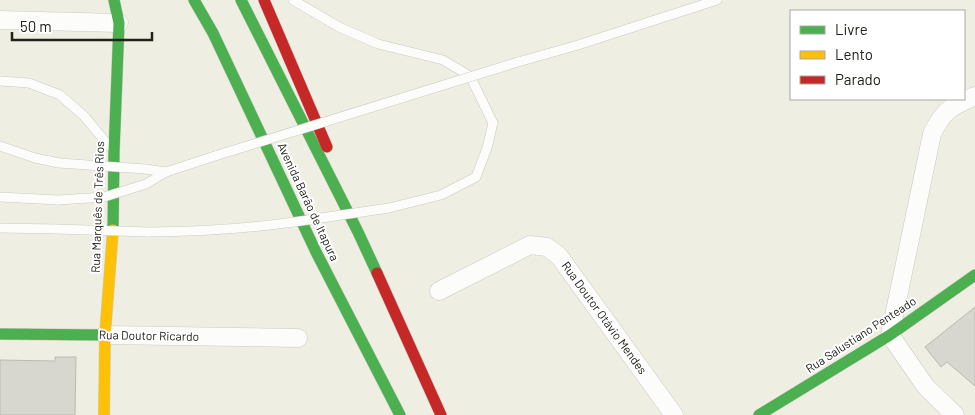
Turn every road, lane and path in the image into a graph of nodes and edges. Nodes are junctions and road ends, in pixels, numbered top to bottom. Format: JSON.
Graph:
{"nodes":[{"id":1,"x":114,"y":0,"type":"edge"},
{"id":2,"x":194,"y":0,"type":"edge"},
{"id":3,"x":240,"y":0,"type":"edge"},
{"id":4,"x":264,"y":0,"type":"edge"},
{"id":5,"x":293,"y":0,"type":"edge"},
{"id":6,"x":717,"y":0,"type":"edge"},
{"id":7,"x":0,"y":20,"type":"edge"},
{"id":8,"x":119,"y":23,"type":"junction"},
{"id":9,"x":0,"y":81,"type":"edge"},
{"id":10,"x":975,"y":96,"type":"edge"},
{"id":11,"x":0,"y":146,"type":"edge"},
{"id":12,"x":114,"y":152,"type":"junction"},
{"id":13,"x":166,"y":172,"type":"junction"},
{"id":14,"x":330,"y":179,"type":"junction"},
{"id":15,"x":0,"y":198,"type":"edge"},
{"id":16,"x":0,"y":228,"type":"edge"},
{"id":17,"x":975,"y":275,"type":"edge"},
{"id":18,"x":439,"y":291,"type":"dead end"},
{"id":19,"x":0,"y":334,"type":"edge"},
{"id":20,"x":890,"y":334,"type":"junction"},
{"id":21,"x":105,"y":335,"type":"junction"},
{"id":22,"x":298,"y":338,"type":"dead end"},
{"id":23,"x":104,"y":415,"type":"edge"},
{"id":24,"x":400,"y":415,"type":"edge"},
{"id":25,"x":441,"y":415,"type":"edge"},
{"id":26,"x":674,"y":415,"type":"edge"},
{"id":27,"x":759,"y":415,"type":"edge"},
{"id":28,"x":955,"y":415,"type":"edge"}],
"edges":[{"from":1,"to":8,"type":"main road","name":"Rua Marquês de Três Rios"},
{"from":2,"to":24,"type":"main road","name":"Avenida Barão de Itapura"},
{"from":3,"to":14,"type":"main road"},
{"from":4,"to":14,"type":"main road"},
{"from":5,"to":16,"type":"lane","bridge":true},
{"from":6,"to":13,"type":"lane","bridge":true},
{"from":7,"to":8,"type":"street"},
{"from":8,"to":12,"type":"main road","name":"Rua Marquês de Três Rios"},
{"from":9,"to":12,"type":"lane"},
{"from":10,"to":20,"type":"street"},
{"from":11,"to":13,"type":"lane","bridge":true},
{"from":12,"to":21,"type":"main road","name":"Rua Marquês de Três Rios"},
{"from":13,"to":15,"type":"lane","bridge":true},
{"from":14,"to":25,"type":"main road"},
{"from":17,"to":20,"type":"main road","name":"Rua Salustiano Penteado"},
{"from":18,"to":26,"type":"street","name":"Rua Doutor Otávio Mendes"},
{"from":19,"to":21,"type":"main road","name":"Rua Doutor Ricardo"},
{"from":20,"to":27,"type":"main road","name":"Rua Salustiano Penteado"},
{"from":20,"to":28,"type":"street"},
{"from":21,"to":22,"type":"street","name":"Rua Doutor Ricardo"},
{"from":21,"to":23,"type":"main road","name":"Rua Marquês de Três Rios"}]}
